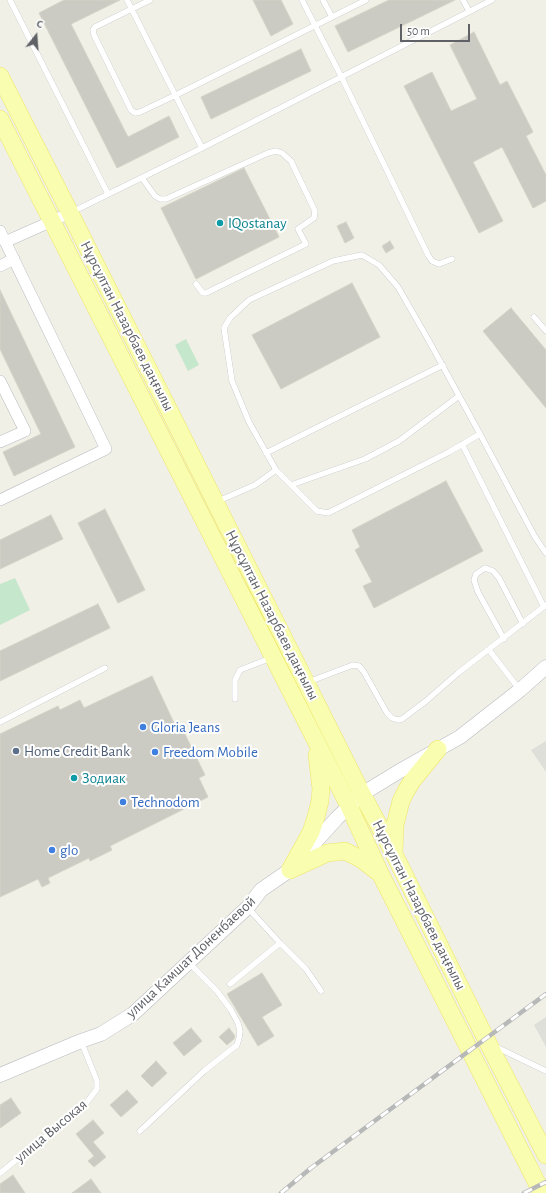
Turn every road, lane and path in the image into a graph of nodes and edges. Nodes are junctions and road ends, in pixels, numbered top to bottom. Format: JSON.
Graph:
{"nodes":[{"id":1,"x":10,"y":0,"type":"edge"},
{"id":2,"x":127,"y":0,"type":"edge"},
{"id":3,"x":150,"y":0,"type":"edge"},
{"id":4,"x":302,"y":0,"type":"edge"},
{"id":5,"x":323,"y":0,"type":"edge"},
{"id":6,"x":366,"y":0,"type":"edge"},
{"id":7,"x":463,"y":0,"type":"edge"},
{"id":8,"x":492,"y":0,"type":"edge"},
{"id":9,"x":132,"y":9,"type":"junction"},
{"id":10,"x":469,"y":11,"type":"junction"},
{"id":11,"x":332,"y":17,"type":"junction"},
{"id":12,"x":315,"y":26,"type":"junction"},
{"id":13,"x":0,"y":76,"type":"edge"},
{"id":14,"x":341,"y":76,"type":"junction"},
{"id":15,"x":176,"y":95,"type":"junction"},
{"id":16,"x":0,"y":119,"type":"edge"},
{"id":17,"x":202,"y":148,"type":"junction"},
{"id":18,"x":142,"y":178,"type":"junction"},
{"id":19,"x":108,"y":194,"type":"junction"},
{"id":20,"x":70,"y":213,"type":"junction"},
{"id":21,"x":52,"y":221,"type":"junction"},
{"id":22,"x":0,"y":231,"type":"edge"},
{"id":23,"x":5,"y":242,"type":"junction"},
{"id":24,"x":14,"y":259,"type":"junction"},
{"id":25,"x":452,"y":259,"type":"dead end"},
{"id":26,"x":0,"y":266,"type":"edge"},
{"id":27,"x":196,"y":284,"type":"dead end"},
{"id":28,"x":534,"y":317,"type":"dead end"},
{"id":29,"x":546,"y":331,"type":"edge"},
{"id":30,"x":443,"y":365,"type":"junction"},
{"id":31,"x":0,"y":381,"type":"edge"},
{"id":32,"x":459,"y":396,"type":"junction"},
{"id":33,"x":480,"y":434,"type":"junction"},
{"id":34,"x":0,"y":442,"type":"edge"},
{"id":35,"x":462,"y":444,"type":"junction"},
{"id":36,"x":266,"y":453,"type":"junction"},
{"id":37,"x":276,"y":470,"type":"junction"},
{"id":38,"x":291,"y":485,"type":"junction"},
{"id":39,"x":2,"y":496,"type":"edge"},
{"id":40,"x":216,"y":502,"type":"junction"},
{"id":41,"x":546,"y":553,"type":"edge"},
{"id":42,"x":545,"y":606,"type":"edge"},
{"id":43,"x":523,"y":624,"type":"junction"},
{"id":44,"x":504,"y":639,"type":"junction"},
{"id":45,"x":489,"y":650,"type":"junction"},
{"id":46,"x":273,"y":657,"type":"junction"},
{"id":47,"x":546,"y":667,"type":"edge"},
{"id":48,"x":105,"y":668,"type":"dead end"},
{"id":49,"x":306,"y":683,"type":"junction"},
{"id":50,"x":520,"y":690,"type":"junction"},
{"id":51,"x":234,"y":699,"type":"dead end"},
{"id":52,"x":0,"y":722,"type":"edge"},
{"id":53,"x":314,"y":739,"type":"junction"},
{"id":54,"x":438,"y":749,"type":"junction"},
{"id":55,"x":362,"y":794,"type":"junction"},
{"id":56,"x":349,"y":806,"type":"junction"},
{"id":57,"x":394,"y":854,"type":"junction"},
{"id":58,"x":290,"y":870,"type":"junction"},
{"id":59,"x":380,"y":873,"type":"junction"},
{"id":60,"x":248,"y":907,"type":"junction"},
{"id":61,"x":280,"y":943,"type":"junction"},
{"id":62,"x":189,"y":963,"type":"junction"},
{"id":63,"x":230,"y":984,"type":"dead end"},
{"id":64,"x":321,"y":991,"type":"dead end"},
{"id":65,"x":80,"y":1041,"type":"junction"},
{"id":66,"x":488,"y":1043,"type":"junction"},
{"id":67,"x":546,"y":1071,"type":"edge"},
{"id":68,"x":0,"y":1075,"type":"edge"},
{"id":69,"x":140,"y":1131,"type":"dead end"},
{"id":70,"x":546,"y":1155,"type":"edge"},
{"id":71,"x":0,"y":1173,"type":"edge"},
{"id":72,"x":542,"y":1193,"type":"edge"}],
"edges":[{"from":1,"to":19,"type":"lane"},
{"from":2,"to":9,"type":"lane"},
{"from":3,"to":9,"type":"lane"},
{"from":4,"to":12,"type":"lane"},
{"from":5,"to":11,"type":"lane"},
{"from":6,"to":11,"type":"lane"},
{"from":7,"to":10,"type":"lane"},
{"from":8,"to":10,"type":"lane"},
{"from":9,"to":15,"type":"lane"},
{"from":9,"to":15,"type":"lane"},
{"from":10,"to":14,"type":"lane"},
{"from":11,"to":12,"type":"lane"},
{"from":12,"to":14,"type":"lane"},
{"from":12,"to":15,"type":"lane"},
{"from":13,"to":20,"type":"main road","name":"Нұрсұлтан Назарбаев даңғылы"},
{"from":14,"to":17,"type":"lane"},
{"from":14,"to":25,"type":"lane"},
{"from":15,"to":17,"type":"lane"},
{"from":16,"to":21,"type":"main road","name":"Нұрсұлтан Назарбаев даңғылы"},
{"from":17,"to":18,"type":"lane"},
{"from":18,"to":19,"type":"lane"},
{"from":18,"to":27,"type":"lane"},
{"from":19,"to":20,"type":"lane"},
{"from":20,"to":21,"type":"street"},
{"from":20,"to":40,"type":"main road","name":"Нұрсұлтан Назарбаев даңғылы"},
{"from":21,"to":23,"type":"street"},
{"from":21,"to":46,"type":"main road","name":"Нұрсұлтан Назарбаев даңғылы"},
{"from":22,"to":23,"type":"street"},
{"from":23,"to":24,"type":"street"},
{"from":24,"to":26,"type":"street"},
{"from":24,"to":39,"type":"street"},
{"from":28,"to":29,"type":"lane"},
{"from":30,"to":32,"type":"lane"},
{"from":30,"to":36,"type":"lane"},
{"from":30,"to":36,"type":"lane"},
{"from":31,"to":34,"type":"street"},
{"from":32,"to":33,"type":"lane"},
{"from":32,"to":38,"type":"lane"},
{"from":33,"to":35,"type":"lane"},
{"from":33,"to":41,"type":"lane"},
{"from":35,"to":38,"type":"lane"},
{"from":35,"to":42,"type":"lane"},
{"from":36,"to":37,"type":"lane"},
{"from":37,"to":38,"type":"lane"},
{"from":37,"to":40,"type":"lane"},
{"from":40,"to":49,"type":"main road","name":"Нұрсұлтан Назарбаев даңғылы"},
{"from":42,"to":43,"type":"lane"},
{"from":43,"to":44,"type":"lane"},
{"from":43,"to":44,"type":"lane"},
{"from":44,"to":45,"type":"lane"},
{"from":45,"to":49,"type":"lane"},
{"from":45,"to":50,"type":"lane"},
{"from":46,"to":51,"type":"lane"},
{"from":46,"to":53,"type":"main road","name":"Нұрсұлтан Назарбаев даңғылы"},
{"from":47,"to":50,"type":"street","name":"улица Камшат Доненбаевой"},
{"from":48,"to":52,"type":"lane"},
{"from":49,"to":55,"type":"main road","name":"Нұрсұлтан Назарбаев даңғылы"},
{"from":50,"to":54,"type":"street","name":"улица Камшат Доненбаевой"},
{"from":53,"to":56,"type":"main road","name":"Нұрсұлтан Назарбаев даңғылы"},
{"from":53,"to":58,"type":"main road"},
{"from":54,"to":55,"type":"street","name":"улица Камшат Доненбаевой"},
{"from":54,"to":57,"type":"main road"},
{"from":55,"to":56,"type":"street","name":"улица Камшат Доненбаевой"},
{"from":55,"to":57,"type":"main road","name":"Нұрсұлтан Назарбаев даңғылы"},
{"from":56,"to":58,"type":"street","name":"улица Камшат Доненбаевой"},
{"from":56,"to":59,"type":"main road","name":"Нұрсұлтан Назарбаев даңғылы"},
{"from":57,"to":66,"type":"main road","name":"Нұрсұлтан Назарбаев даңғылы"},
{"from":58,"to":59,"type":"main road"},
{"from":58,"to":60,"type":"street","name":"улица Камшат Доненбаевой"},
{"from":59,"to":72,"type":"main road","name":"Нұрсұлтан Назарбаев даңғылы"},
{"from":60,"to":61,"type":"lane"},
{"from":60,"to":62,"type":"street","name":"улица Камшат Доненбаевой"},
{"from":61,"to":63,"type":"lane"},
{"from":61,"to":64,"type":"lane"},
{"from":62,"to":65,"type":"street","name":"улица Камшат Доненбаевой"},
{"from":62,"to":69,"type":"lane"},
{"from":65,"to":68,"type":"street","name":"улица Камшат Доненбаевой"},
{"from":65,"to":71,"type":"lane","name":"улица Высокая"},
{"from":66,"to":67,"type":"lane"},
{"from":66,"to":70,"type":"main road","name":"Нұрсұлтан Назарбаев даңғылы"}]}
